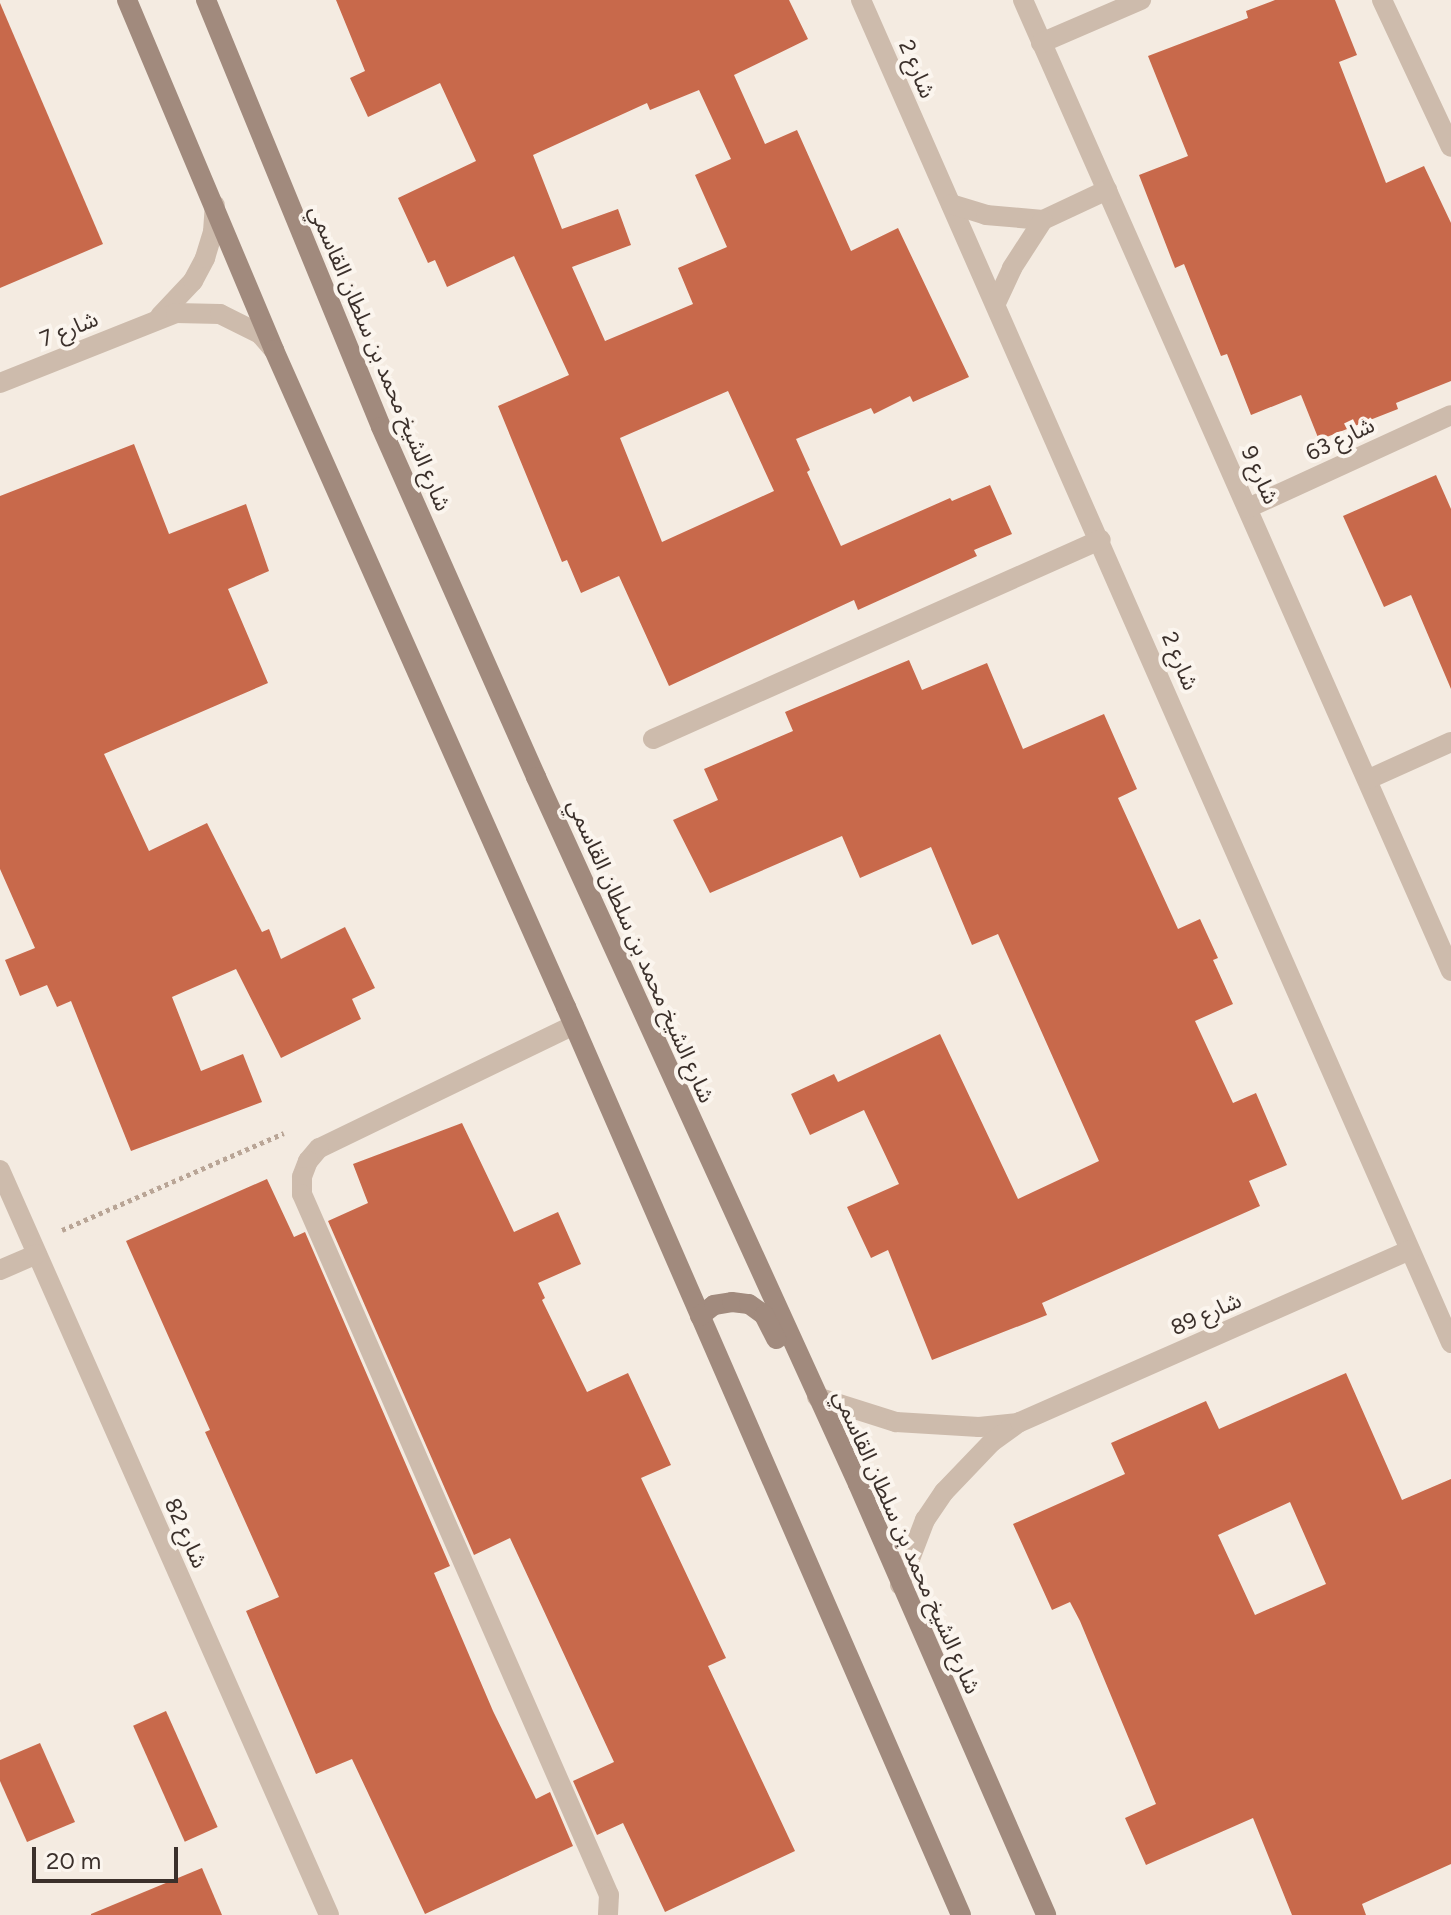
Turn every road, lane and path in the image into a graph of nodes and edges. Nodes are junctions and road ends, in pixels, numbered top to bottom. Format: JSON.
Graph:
{"nodes":[{"id":1,"x":127,"y":0,"type":"edge"},
{"id":2,"x":206,"y":0,"type":"edge"},
{"id":3,"x":861,"y":0,"type":"edge"},
{"id":4,"x":1023,"y":0,"type":"edge"},
{"id":5,"x":1141,"y":0,"type":"edge"},
{"id":6,"x":1382,"y":0,"type":"edge"},
{"id":7,"x":1041,"y":43,"type":"junction"},
{"id":8,"x":1451,"y":147,"type":"edge"},
{"id":9,"x":1107,"y":190,"type":"junction"},
{"id":10,"x":951,"y":204,"type":"junction"},
{"id":11,"x":215,"y":205,"type":"junction"},
{"id":12,"x":1043,"y":220,"type":"junction"},
{"id":13,"x":996,"y":303,"type":"junction"},
{"id":14,"x":155,"y":321,"type":"junction"},
{"id":15,"x":274,"y":350,"type":"junction"},
{"id":16,"x":0,"y":383,"type":"edge"},
{"id":17,"x":1451,"y":415,"type":"edge"},
{"id":18,"x":1248,"y":508,"type":"junction"},
{"id":19,"x":1101,"y":540,"type":"junction"},
{"id":20,"x":653,"y":739,"type":"dead end"},
{"id":21,"x":1451,"y":742,"type":"edge"},
{"id":22,"x":1369,"y":779,"type":"junction"},
{"id":23,"x":1451,"y":971,"type":"edge"},
{"id":24,"x":574,"y":1025,"type":"junction"},
{"id":25,"x":0,"y":1170,"type":"edge"},
{"id":26,"x":1410,"y":1250,"type":"junction"},
{"id":27,"x":37,"y":1254,"type":"junction"},
{"id":28,"x":0,"y":1270,"type":"edge"},
{"id":29,"x":700,"y":1316,"type":"junction"},
{"id":30,"x":1451,"y":1343,"type":"edge"},
{"id":31,"x":817,"y":1397,"type":"junction"},
{"id":32,"x":1020,"y":1422,"type":"junction"},
{"id":33,"x":900,"y":1585,"type":"junction"},
{"id":34,"x":329,"y":1915,"type":"edge"},
{"id":35,"x":608,"y":1915,"type":"edge"},
{"id":36,"x":961,"y":1915,"type":"edge"},
{"id":37,"x":1046,"y":1915,"type":"edge"}],
"edges":[{"from":1,"to":11,"type":"main road"},
{"from":2,"to":31,"type":"main road","name":"شارع الشيخ محمد بن سلطان القاسمي"},
{"from":3,"to":10,"type":"street","name":"شارع 2"},
{"from":4,"to":7,"type":"street","name":"شارع 9"},
{"from":5,"to":7,"type":"street"},
{"from":6,"to":8,"type":"street"},
{"from":7,"to":9,"type":"street","name":"شارع 9"},
{"from":9,"to":12,"type":"street"},
{"from":9,"to":18,"type":"street","name":"شارع 9"},
{"from":10,"to":12,"type":"street"},
{"from":10,"to":13,"type":"street","name":"شارع 2"},
{"from":11,"to":14,"type":"street","name":"شارع 7"},
{"from":11,"to":15,"type":"main road"},
{"from":12,"to":13,"type":"street"},
{"from":13,"to":19,"type":"street","name":"شارع 2"},
{"from":14,"to":15,"type":"street","name":"شارع 7"},
{"from":14,"to":16,"type":"street","name":"شارع 7"},
{"from":15,"to":24,"type":"main road"},
{"from":17,"to":18,"type":"street","name":"شارع 63"},
{"from":18,"to":22,"type":"street","name":"شارع 9"},
{"from":19,"to":20,"type":"street"},
{"from":19,"to":26,"type":"street","name":"شارع 2"},
{"from":21,"to":22,"type":"street"},
{"from":22,"to":23,"type":"street","name":"شارع 9"},
{"from":24,"to":29,"type":"main road"},
{"from":24,"to":35,"type":"street"},
{"from":25,"to":27,"type":"street","name":"شارع 82"},
{"from":26,"to":30,"type":"street","name":"شارع 2"},
{"from":26,"to":32,"type":"street","name":"شارع 89"},
{"from":27,"to":28,"type":"street"},
{"from":27,"to":34,"type":"street","name":"شارع 82"},
{"from":29,"to":31,"type":"main road"},
{"from":29,"to":36,"type":"main road"},
{"from":31,"to":32,"type":"street","name":"شارع 89"},
{"from":31,"to":33,"type":"main road","name":"شارع الشيخ محمد بن سلطان القاسمي"},
{"from":32,"to":33,"type":"street","name":"شارع 89"},
{"from":33,"to":37,"type":"main road","name":"شارع الشيخ محمد بن سلطان القاسمي"}]}
